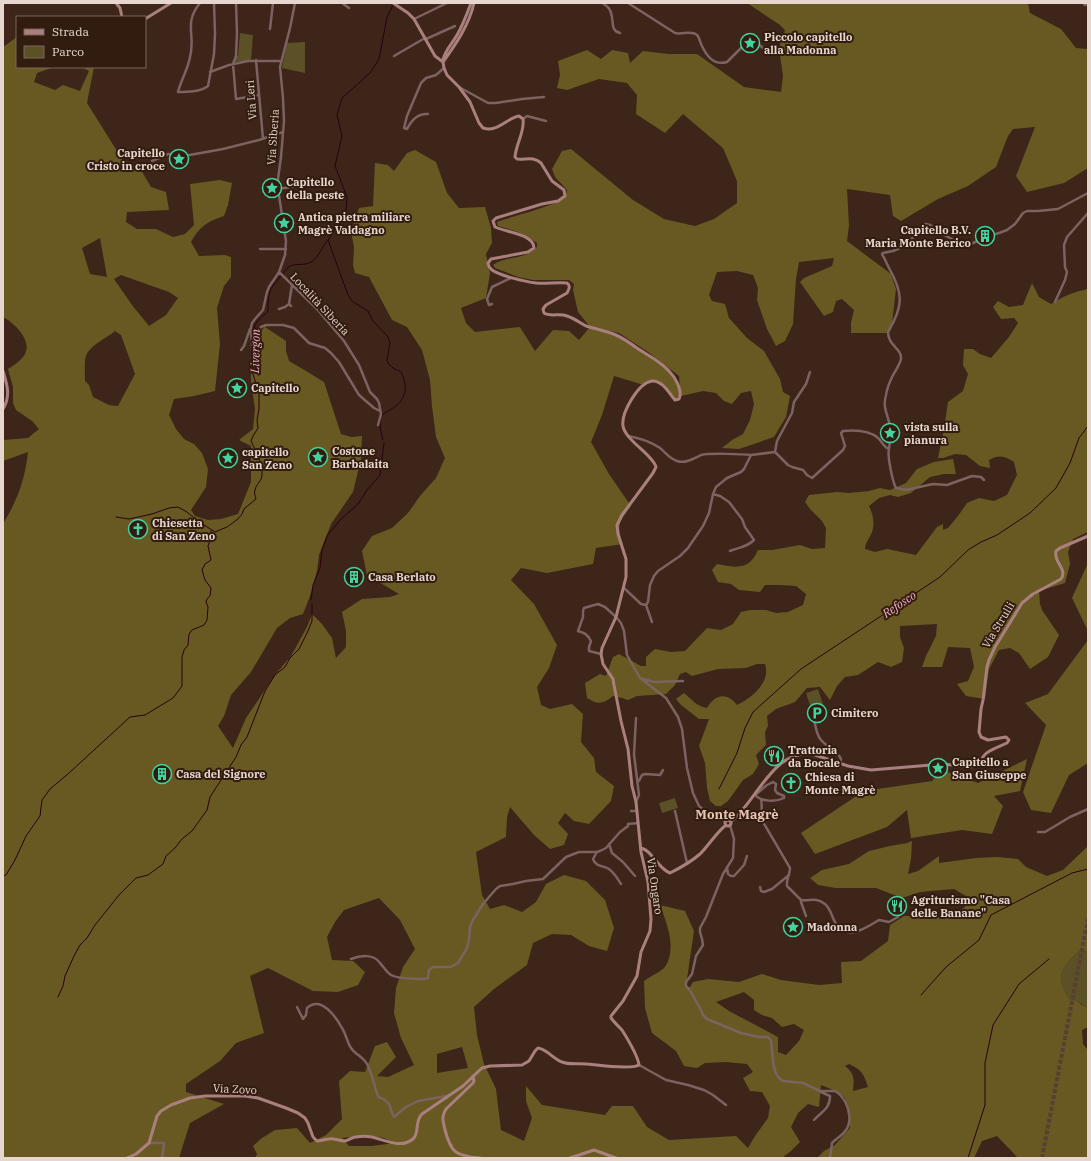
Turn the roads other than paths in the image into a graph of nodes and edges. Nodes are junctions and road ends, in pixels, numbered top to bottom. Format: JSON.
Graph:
{"nodes":[{"id":1,"x":116,"y":3,"type":"edge"},
{"id":2,"x":171,"y":3,"type":"edge"},
{"id":3,"x":200,"y":3,"type":"edge"},
{"id":4,"x":214,"y":3,"type":"edge"},
{"id":5,"x":236,"y":3,"type":"edge"},
{"id":6,"x":273,"y":3,"type":"edge"},
{"id":7,"x":295,"y":3,"type":"edge"},
{"id":8,"x":342,"y":3,"type":"edge"},
{"id":9,"x":393,"y":3,"type":"edge"},
{"id":10,"x":446,"y":3,"type":"edge"},
{"id":11,"x":471,"y":3,"type":"edge"},
{"id":12,"x":474,"y":3,"type":"edge"},
{"id":13,"x":602,"y":3,"type":"edge"},
{"id":14,"x":628,"y":3,"type":"edge"},
{"id":15,"x":1083,"y":3,"type":"edge"},
{"id":16,"x":1088,"y":4,"type":"edge"},
{"id":17,"x":349,"y":8,"type":"dead end"},
{"id":18,"x":122,"y":16,"type":"edge"},
{"id":19,"x":146,"y":18,"type":"edge"},
{"id":20,"x":414,"y":19,"type":"junction"},
{"id":21,"x":455,"y":26,"type":"dead end"},
{"id":22,"x":270,"y":29,"type":"dead end"},
{"id":23,"x":620,"y":33,"type":"dead end"},
{"id":24,"x":425,"y":38,"type":"junction"},
{"id":25,"x":764,"y":49,"type":"dead end"},
{"id":26,"x":394,"y":56,"type":"dead end"},
{"id":27,"x":256,"y":60,"type":"junction"},
{"id":28,"x":281,"y":61,"type":"junction"},
{"id":29,"x":443,"y":62,"type":"junction"},
{"id":30,"x":232,"y":64,"type":"junction"},
{"id":31,"x":444,"y":68,"type":"junction"},
{"id":32,"x":210,"y":72,"type":"junction"},
{"id":33,"x":459,"y":87,"type":"junction"},
{"id":34,"x":259,"y":95,"type":"junction"},
{"id":35,"x":544,"y":97,"type":"dead end"},
{"id":36,"x":428,"y":114,"type":"dead end"},
{"id":37,"x":523,"y":119,"type":"junction"},
{"id":38,"x":546,"y":121,"type":"dead end"},
{"id":39,"x":283,"y":132,"type":"junction"},
{"id":40,"x":263,"y":139,"type":"junction"},
{"id":41,"x":152,"y":162,"type":"dead end"},
{"id":42,"x":303,"y":185,"type":"dead end"},
{"id":43,"x":278,"y":189,"type":"junction"},
{"id":44,"x":1088,"y":193,"type":"edge"},
{"id":45,"x":1088,"y":214,"type":"edge"},
{"id":46,"x":286,"y":248,"type":"junction"},
{"id":47,"x":260,"y":249,"type":"dead end"},
{"id":48,"x":281,"y":274,"type":"junction"},
{"id":49,"x":511,"y":277,"type":"junction"},
{"id":50,"x":292,"y":285,"type":"junction"},
{"id":51,"x":1055,"y":302,"type":"dead end"},
{"id":52,"x":492,"y":304,"type":"dead end"},
{"id":53,"x":279,"y":309,"type":"dead end"},
{"id":54,"x":253,"y":330,"type":"junction"},
{"id":55,"x":252,"y":345,"type":"dead end"},
{"id":56,"x":241,"y":350,"type":"dead end"},
{"id":57,"x":3,"y":371,"type":"edge"},
{"id":58,"x":810,"y":372,"type":"dead end"},
{"id":59,"x":3,"y":409,"type":"edge"},
{"id":60,"x":380,"y":411,"type":"junction"},
{"id":61,"x":378,"y":425,"type":"dead end"},
{"id":62,"x":628,"y":436,"type":"junction"},
{"id":63,"x":888,"y":449,"type":"junction"},
{"id":64,"x":775,"y":452,"type":"junction"},
{"id":65,"x":751,"y":455,"type":"junction"},
{"id":66,"x":984,"y":480,"type":"dead end"},
{"id":67,"x":713,"y":494,"type":"junction"},
{"id":68,"x":1088,"y":536,"type":"edge"},
{"id":69,"x":730,"y":551,"type":"dead end"},
{"id":70,"x":624,"y":588,"type":"junction"},
{"id":71,"x":646,"y":605,"type":"junction"},
{"id":72,"x":616,"y":617,"type":"junction"},
{"id":73,"x":652,"y":622,"type":"dead end"},
{"id":74,"x":601,"y":654,"type":"junction"},
{"id":75,"x":640,"y":678,"type":"junction"},
{"id":76,"x":683,"y":681,"type":"dead end"},
{"id":77,"x":820,"y":710,"type":"dead end"},
{"id":78,"x":636,"y":718,"type":"dead end"},
{"id":79,"x":840,"y":763,"type":"junction"},
{"id":80,"x":663,"y":770,"type":"dead end"},
{"id":81,"x":638,"y":783,"type":"junction"},
{"id":82,"x":755,"y":795,"type":"junction"},
{"id":83,"x":761,"y":799,"type":"junction"},
{"id":84,"x":636,"y":802,"type":"junction"},
{"id":85,"x":1088,"y":809,"type":"edge"},
{"id":86,"x":637,"y":810,"type":"junction"},
{"id":87,"x":630,"y":811,"type":"dead end"},
{"id":88,"x":675,"y":811,"type":"dead end"},
{"id":89,"x":638,"y":823,"type":"junction"},
{"id":90,"x":726,"y":823,"type":"junction"},
{"id":91,"x":731,"y":823,"type":"junction"},
{"id":92,"x":1038,"y":832,"type":"dead end"},
{"id":93,"x":609,"y":844,"type":"junction"},
{"id":94,"x":641,"y":848,"type":"junction"},
{"id":95,"x":597,"y":852,"type":"junction"},
{"id":96,"x":746,"y":856,"type":"dead end"},
{"id":97,"x":687,"y":863,"type":"junction"},
{"id":98,"x":727,"y":866,"type":"junction"},
{"id":99,"x":789,"y":874,"type":"junction"},
{"id":100,"x":635,"y":876,"type":"dead end"},
{"id":101,"x":621,"y":884,"type":"dead end"},
{"id":102,"x":760,"y":888,"type":"dead end"},
{"id":103,"x":802,"y":900,"type":"junction"},
{"id":104,"x":806,"y":916,"type":"dead end"},
{"id":105,"x":898,"y":917,"type":"dead end"},
{"id":106,"x":351,"y":959,"type":"dead end"},
{"id":107,"x":298,"y":1007,"type":"dead end"},
{"id":108,"x":639,"y":1065,"type":"junction"},
{"id":109,"x":473,"y":1076,"type":"junction"},
{"id":110,"x":820,"y":1091,"type":"junction"},
{"id":111,"x":446,"y":1096,"type":"junction"},
{"id":112,"x":726,"y":1105,"type":"dead end"},
{"id":113,"x":814,"y":1120,"type":"dead end"},
{"id":114,"x":149,"y":1143,"type":"junction"},
{"id":115,"x":127,"y":1158,"type":"edge"},
{"id":116,"x":162,"y":1158,"type":"edge"},
{"id":117,"x":480,"y":1158,"type":"edge"},
{"id":118,"x":570,"y":1158,"type":"edge"},
{"id":119,"x":616,"y":1158,"type":"edge"},
{"id":120,"x":830,"y":1158,"type":"edge"}],
"edges":[{"from":1,"to":18,"type":"main road"},
{"from":2,"to":19,"type":"main road"},
{"from":3,"to":32,"type":"street"},
{"from":4,"to":32,"type":"street"},
{"from":5,"to":30,"type":"street"},
{"from":6,"to":22,"type":"street"},
{"from":7,"to":28,"type":"street","name":"Via Siberia"},
{"from":8,"to":17,"type":"street"},
{"from":9,"to":20,"type":"main road"},
{"from":10,"to":20,"type":"street"},
{"from":11,"to":29,"type":"main road"},
{"from":12,"to":29,"type":"main road"},
{"from":13,"to":23,"type":"street"},
{"from":14,"to":25,"type":"street"},
{"from":15,"to":16,"type":"street"},
{"from":20,"to":24,"type":"main road"},
{"from":21,"to":24,"type":"street"},
{"from":24,"to":26,"type":"street"},
{"from":24,"to":29,"type":"main road"},
{"from":27,"to":28,"type":"street"},
{"from":27,"to":30,"type":"street"},
{"from":27,"to":34,"type":"street","name":"Via Leri"},
{"from":28,"to":39,"type":"street","name":"Via Siberia"},
{"from":29,"to":31,"type":"main road"},
{"from":30,"to":32,"type":"street"},
{"from":30,"to":34,"type":"street"},
{"from":31,"to":33,"type":"main road"},
{"from":31,"to":36,"type":"street"},
{"from":33,"to":35,"type":"street"},
{"from":33,"to":37,"type":"main road"},
{"from":34,"to":40,"type":"street","name":"Via Leri"},
{"from":37,"to":38,"type":"street"},
{"from":37,"to":49,"type":"main road"},
{"from":39,"to":40,"type":"street"},
{"from":39,"to":43,"type":"street","name":"Via Siberia"},
{"from":40,"to":41,"type":"street"},
{"from":42,"to":43,"type":"street"},
{"from":43,"to":46,"type":"street","name":"Via Siberia"},
{"from":44,"to":63,"type":"street"},
{"from":45,"to":51,"type":"street"},
{"from":46,"to":47,"type":"street"},
{"from":46,"to":48,"type":"street","name":"Via Siberia"},
{"from":48,"to":50,"type":"street","name":"Località Siberia"},
{"from":48,"to":54,"type":"street","name":"Via Siberia"},
{"from":49,"to":52,"type":"street"},
{"from":49,"to":62,"type":"main road"},
{"from":50,"to":53,"type":"street"},
{"from":50,"to":60,"type":"street","name":"Località Siberia"},
{"from":54,"to":55,"type":"street"},
{"from":54,"to":56,"type":"street","name":"Via Siberia"},
{"from":54,"to":60,"type":"street"},
{"from":57,"to":59,"type":"main road"},
{"from":58,"to":64,"type":"street"},
{"from":60,"to":61,"type":"street"},
{"from":62,"to":65,"type":"street"},
{"from":62,"to":70,"type":"main road"},
{"from":63,"to":64,"type":"street"},
{"from":63,"to":66,"type":"street"},
{"from":64,"to":65,"type":"street"},
{"from":65,"to":67,"type":"street"},
{"from":67,"to":69,"type":"street"},
{"from":67,"to":71,"type":"street"},
{"from":68,"to":79,"type":"main road","name":"Via Strulli"},
{"from":70,"to":71,"type":"street"},
{"from":70,"to":72,"type":"main road"},
{"from":71,"to":73,"type":"street"},
{"from":72,"to":74,"type":"main road"},
{"from":72,"to":74,"type":"street","name":"Via Ongaro"},
{"from":72,"to":75,"type":"street"},
{"from":74,"to":84,"type":"main road","name":"Via Ongaro"},
{"from":75,"to":76,"type":"street"},
{"from":75,"to":90,"type":"street"},
{"from":77,"to":79,"type":"street"},
{"from":78,"to":81,"type":"street"},
{"from":79,"to":82,"type":"main road"},
{"from":80,"to":81,"type":"street"},
{"from":81,"to":84,"type":"street"},
{"from":82,"to":83,"type":"street"},
{"from":82,"to":83,"type":"street"},
{"from":82,"to":91,"type":"main road"},
{"from":83,"to":99,"type":"street"},
{"from":84,"to":86,"type":"main road","name":"Via Ongaro"},
{"from":85,"to":92,"type":"street"},
{"from":86,"to":87,"type":"street"},
{"from":86,"to":89,"type":"main road","name":"Via Ongaro"},
{"from":88,"to":97,"type":"street"},
{"from":89,"to":93,"type":"street"},
{"from":89,"to":94,"type":"main road","name":"Via Ongaro"},
{"from":90,"to":91,"type":"main road"},
{"from":90,"to":91,"type":"main road"},
{"from":90,"to":97,"type":"main road"},
{"from":91,"to":98,"type":"street"},
{"from":93,"to":95,"type":"street"},
{"from":93,"to":100,"type":"street"},
{"from":94,"to":97,"type":"main road"},
{"from":94,"to":108,"type":"main road","name":"Via Ongaro"},
{"from":95,"to":101,"type":"street"},
{"from":95,"to":106,"type":"street"},
{"from":96,"to":98,"type":"street"},
{"from":98,"to":110,"type":"street"},
{"from":99,"to":102,"type":"street"},
{"from":99,"to":103,"type":"street"},
{"from":103,"to":104,"type":"street"},
{"from":103,"to":105,"type":"street"},
{"from":107,"to":111,"type":"street"},
{"from":108,"to":109,"type":"main road"},
{"from":108,"to":112,"type":"street"},
{"from":109,"to":111,"type":"main road"},
{"from":109,"to":117,"type":"main road"},
{"from":110,"to":113,"type":"street"},
{"from":110,"to":120,"type":"street"},
{"from":111,"to":114,"type":"main road","name":"Via Zovo"},
{"from":114,"to":115,"type":"main road"},
{"from":114,"to":116,"type":"street"},
{"from":118,"to":119,"type":"main road"}]}
